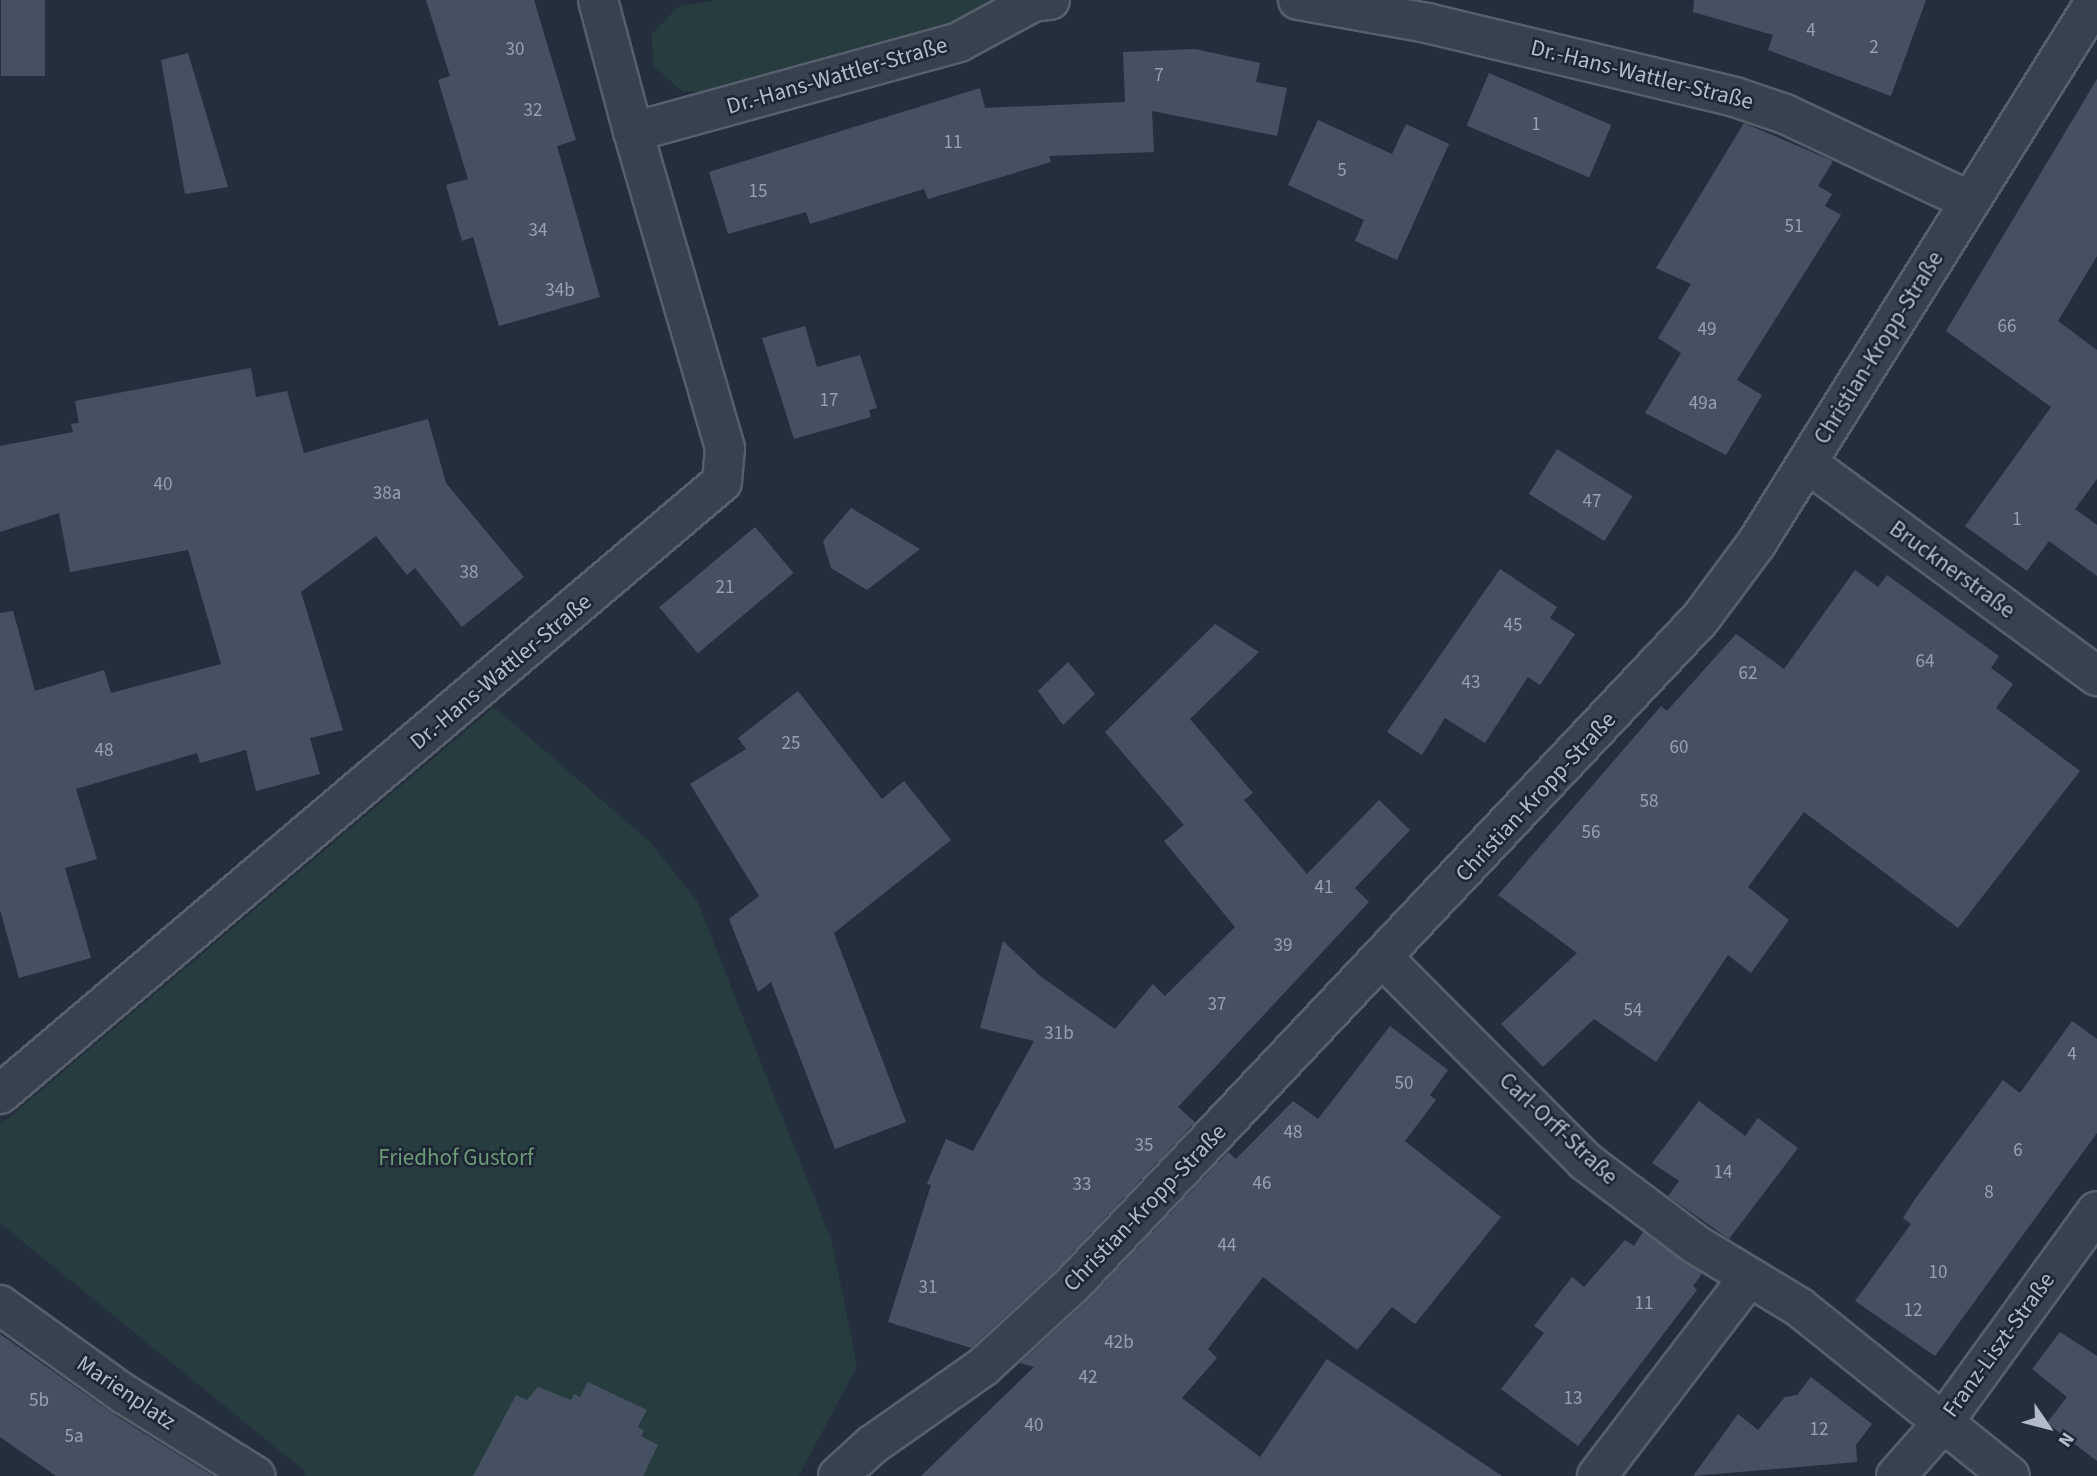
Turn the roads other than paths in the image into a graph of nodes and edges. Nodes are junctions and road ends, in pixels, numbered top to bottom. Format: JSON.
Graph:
{"nodes":[{"id":1,"x":598,"y":0,"type":"edge"},
{"id":2,"x":1298,"y":0,"type":"edge"},
{"id":3,"x":2095,"y":0,"type":"edge"},
{"id":4,"x":1037,"y":1,"type":"edge"},
{"id":5,"x":2085,"y":40,"type":"edge"},
{"id":6,"x":633,"y":132,"type":"junction"},
{"id":7,"x":1970,"y":201,"type":"junction"},
{"id":8,"x":1807,"y":463,"type":"junction"},
{"id":9,"x":2097,"y":676,"type":"edge"},
{"id":10,"x":1384,"y":958,"type":"junction"},
{"id":11,"x":0,"y":1094,"type":"edge"},
{"id":12,"x":2097,"y":1211,"type":"edge"},
{"id":13,"x":1749,"y":1277,"type":"junction"},
{"id":14,"x":0,"y":1305,"type":"edge"},
{"id":15,"x":1942,"y":1424,"type":"junction"},
{"id":16,"x":255,"y":1476,"type":"edge"},
{"id":17,"x":838,"y":1476,"type":"edge"},
{"id":18,"x":1597,"y":1476,"type":"edge"},
{"id":19,"x":1896,"y":1476,"type":"edge"},
{"id":20,"x":2010,"y":1476,"type":"edge"}],
"edges":[{"from":1,"to":6,"type":"street","name":"Dr.-Hans-Wattler-Straße"},
{"from":2,"to":7,"type":"street","name":"Dr.-Hans-Wattler-Straße"},
{"from":3,"to":5,"type":"street","name":"Christian-Kropp-Straße"},
{"from":4,"to":6,"type":"street","name":"Dr.-Hans-Wattler-Straße"},
{"from":5,"to":7,"type":"street","name":"Christian-Kropp-Straße"},
{"from":6,"to":11,"type":"street","name":"Dr.-Hans-Wattler-Straße"},
{"from":7,"to":8,"type":"street","name":"Christian-Kropp-Straße"},
{"from":8,"to":9,"type":"street","name":"Brucknerstraße"},
{"from":8,"to":10,"type":"street","name":"Christian-Kropp-Straße"},
{"from":10,"to":13,"type":"street","name":"Carl-Orff-Straße"},
{"from":10,"to":17,"type":"street","name":"Christian-Kropp-Straße"},
{"from":12,"to":15,"type":"street","name":"Franz-Liszt-Straße"},
{"from":13,"to":15,"type":"street","name":"Carl-Orff-Straße"},
{"from":13,"to":18,"type":"street"},
{"from":14,"to":16,"type":"street","name":"Marienplatz"},
{"from":15,"to":19,"type":"street","name":"Franz-Liszt-Straße"},
{"from":15,"to":20,"type":"street","name":"Carl-Orff-Straße"}]}
